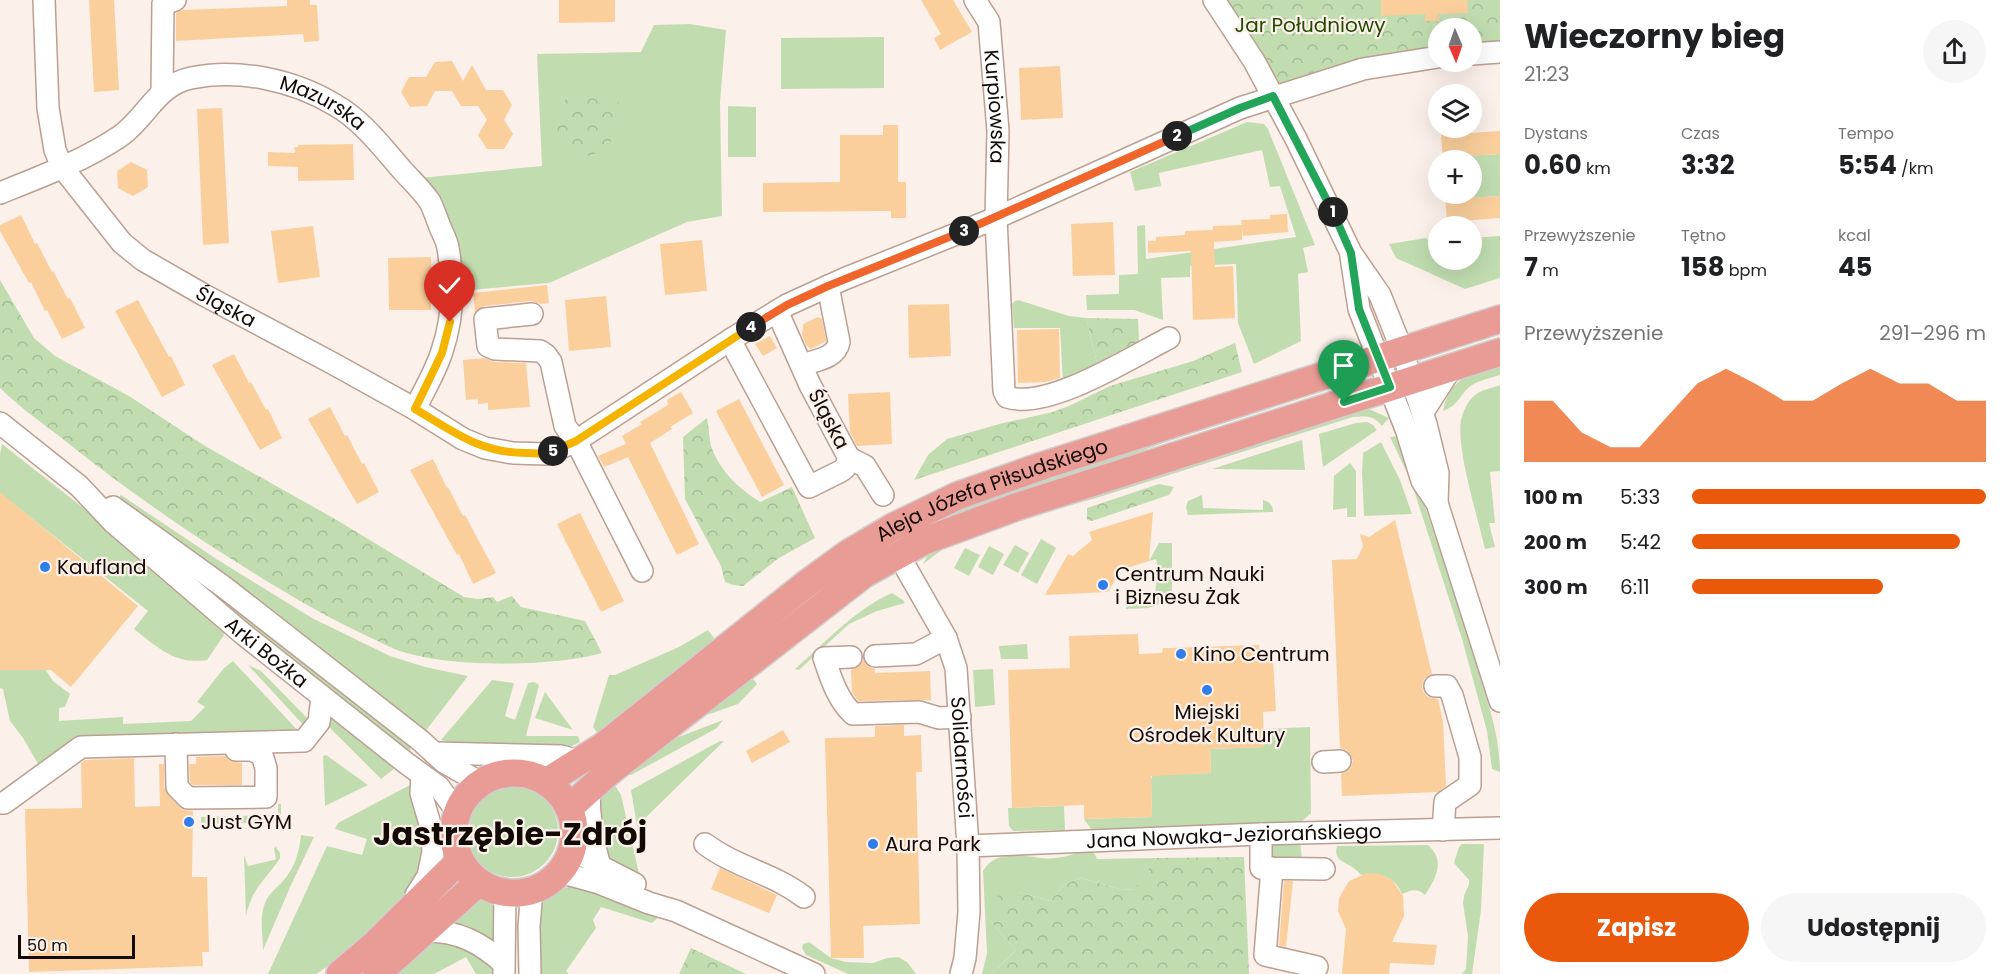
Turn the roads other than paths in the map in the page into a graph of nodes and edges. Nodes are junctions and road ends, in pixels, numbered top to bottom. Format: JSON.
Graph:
{"nodes":[{"id":1,"x":44,"y":0,"type":"edge"},
{"id":2,"x":175,"y":0,"type":"edge"},
{"id":3,"x":975,"y":0,"type":"edge"},
{"id":4,"x":1214,"y":0,"type":"edge"},
{"id":5,"x":1500,"y":52,"type":"edge"},
{"id":6,"x":1482,"y":53,"type":"edge"},
{"id":7,"x":1428,"y":59,"type":"edge"},
{"id":8,"x":162,"y":92,"type":"junction"},
{"id":9,"x":1273,"y":96,"type":"junction"},
{"id":10,"x":62,"y":167,"type":"junction"},
{"id":11,"x":0,"y":192,"type":"edge"},
{"id":12,"x":996,"y":218,"type":"junction"},
{"id":13,"x":1351,"y":253,"type":"junction"},
{"id":14,"x":828,"y":286,"type":"junction"},
{"id":15,"x":777,"y":311,"type":"junction"},
{"id":16,"x":532,"y":314,"type":"dead end"},
{"id":17,"x":1500,"y":319,"type":"edge"},
{"id":18,"x":1368,"y":329,"type":"junction"},
{"id":19,"x":1169,"y":338,"type":"dead end"},
{"id":20,"x":730,"y":340,"type":"junction"},
{"id":21,"x":1500,"y":352,"type":"edge"},
{"id":22,"x":1391,"y":354,"type":"junction"},
{"id":23,"x":802,"y":365,"type":"junction"},
{"id":24,"x":1352,"y":366,"type":"junction"},
{"id":25,"x":1452,"y":367,"type":"junction"},
{"id":26,"x":1401,"y":384,"type":"junction"},
{"id":27,"x":415,"y":409,"type":"junction"},
{"id":28,"x":1423,"y":412,"type":"junction"},
{"id":29,"x":0,"y":423,"type":"edge"},
{"id":30,"x":576,"y":441,"type":"junction"},
{"id":31,"x":849,"y":458,"type":"junction"},
{"id":32,"x":79,"y":486,"type":"junction"},
{"id":33,"x":883,"y":495,"type":"dead end"},
{"id":34,"x":1437,"y":503,"type":"junction"},
{"id":35,"x":898,"y":554,"type":"junction"},
{"id":36,"x":642,"y":571,"type":"dead end"},
{"id":37,"x":946,"y":638,"type":"junction"},
{"id":38,"x":875,"y":656,"type":"dead end"},
{"id":39,"x":851,"y":657,"type":"dead end"},
{"id":40,"x":1434,"y":686,"type":"dead end"},
{"id":41,"x":322,"y":696,"type":"junction"},
{"id":42,"x":1500,"y":700,"type":"edge"},
{"id":43,"x":960,"y":717,"type":"junction"},
{"id":44,"x":199,"y":743,"type":"junction"},
{"id":45,"x":176,"y":744,"type":"junction"},
{"id":46,"x":434,"y":753,"type":"junction"},
{"id":47,"x":580,"y":761,"type":"junction"},
{"id":48,"x":422,"y":775,"type":"junction"},
{"id":49,"x":546,"y":782,"type":"junction"},
{"id":50,"x":481,"y":783,"type":"junction"},
{"id":51,"x":589,"y":790,"type":"junction"},
{"id":52,"x":0,"y":803,"type":"edge"},
{"id":53,"x":568,"y":808,"type":"junction"},
{"id":54,"x":458,"y":813,"type":"junction"},
{"id":55,"x":1500,"y":828,"type":"edge"},
{"id":56,"x":1443,"y":830,"type":"junction"},
{"id":57,"x":1261,"y":834,"type":"junction"},
{"id":58,"x":705,"y":844,"type":"dead end"},
{"id":59,"x":968,"y":846,"type":"junction"},
{"id":60,"x":572,"y":848,"type":"junction"},
{"id":61,"x":460,"y":860,"type":"junction"},
{"id":62,"x":600,"y":866,"type":"junction"},
{"id":63,"x":1272,"y":868,"type":"junction"},
{"id":64,"x":1324,"y":869,"type":"dead end"},
{"id":65,"x":559,"y":872,"type":"junction"},
{"id":66,"x":479,"y":882,"type":"junction"},
{"id":67,"x":532,"y":890,"type":"junction"},
{"id":68,"x":505,"y":892,"type":"junction"},
{"id":69,"x":804,"y":897,"type":"dead end"},
{"id":70,"x":676,"y":911,"type":"junction"},
{"id":71,"x":389,"y":930,"type":"junction"},
{"id":72,"x":426,"y":931,"type":"junction"},
{"id":73,"x":1317,"y":967,"type":"dead end"},
{"id":74,"x":504,"y":968,"type":"edge"},
{"id":75,"x":340,"y":974,"type":"edge"},
{"id":76,"x":377,"y":974,"type":"edge"},
{"id":77,"x":530,"y":974,"type":"edge"},
{"id":78,"x":814,"y":974,"type":"edge"},
{"id":79,"x":961,"y":974,"type":"edge"}],
"edges":[{"from":1,"to":10,"type":"street","name":"Śląska"},
{"from":2,"to":8,"type":"street"},
{"from":3,"to":12,"type":"street","name":"Kurpiowska"},
{"from":4,"to":9,"type":"street"},
{"from":5,"to":6,"type":"street"},
{"from":7,"to":9,"type":"street","name":"Śląska"},
{"from":8,"to":10,"type":"street","name":"Mazurska"},
{"from":8,"to":27,"type":"street","name":"Mazurska"},
{"from":9,"to":12,"type":"street","name":"Śląska"},
{"from":9,"to":13,"type":"street"},
{"from":10,"to":11,"type":"street","name":"Mazurska"},
{"from":10,"to":27,"type":"street","name":"Śląska"},
{"from":12,"to":14,"type":"street","name":"Śląska"},
{"from":12,"to":19,"type":"street"},
{"from":13,"to":18,"type":"street"},
{"from":13,"to":22,"type":"street"},
{"from":14,"to":15,"type":"street","name":"Śląska"},
{"from":14,"to":23,"type":"street"},
{"from":15,"to":20,"type":"street","name":"Śląska"},
{"from":15,"to":23,"type":"street","name":"Śląska"},
{"from":16,"to":30,"type":"street"},
{"from":17,"to":22,"type":"main road","name":"Aleja Józefa Piłsudskiego"},
{"from":18,"to":22,"type":"street"},
{"from":18,"to":24,"type":"street"},
{"from":20,"to":30,"type":"street","name":"Śląska"},
{"from":20,"to":31,"type":"street","name":"Śląska"},
{"from":21,"to":25,"type":"main road","name":"Aleja Józefa Piłsudskiego"},
{"from":22,"to":24,"type":"main road","name":"Aleja Józefa Piłsudskiego"},
{"from":22,"to":26,"type":"street"},
{"from":23,"to":31,"type":"street","name":"Śląska"},
{"from":24,"to":47,"type":"main road","name":"Aleja Józefa Piłsudskiego"},
{"from":25,"to":26,"type":"main road","name":"Aleja Józefa Piłsudskiego"},
{"from":25,"to":28,"type":"street"},
{"from":26,"to":28,"type":"street"},
{"from":26,"to":34,"type":"street"},
{"from":26,"to":35,"type":"main road","name":"Aleja Józefa Piłsudskiego"},
{"from":27,"to":30,"type":"street","name":"Śląska"},
{"from":28,"to":34,"type":"street"},
{"from":29,"to":32,"type":"street","name":"Arki Bożka"},
{"from":30,"to":36,"type":"street"},
{"from":31,"to":33,"type":"street"},
{"from":32,"to":41,"type":"street","name":"Arki Bożka"},
{"from":32,"to":46,"type":"street","name":"Arki Bożka"},
{"from":34,"to":42,"type":"street"},
{"from":35,"to":37,"type":"street","name":"Solidarności"},
{"from":35,"to":51,"type":"main road","name":"Aleja Józefa Piłsudskiego"},
{"from":37,"to":38,"type":"street"},
{"from":37,"to":43,"type":"street","name":"Solidarności"},
{"from":39,"to":43,"type":"street"},
{"from":40,"to":56,"type":"street"},
{"from":41,"to":44,"type":"street"},
{"from":41,"to":48,"type":"street","name":"Arki Bożka"},
{"from":43,"to":59,"type":"street","name":"Solidarności"},
{"from":44,"to":45,"type":"street"},
{"from":44,"to":45,"type":"street"},
{"from":45,"to":52,"type":"street"},
{"from":46,"to":47,"type":"street"},
{"from":46,"to":50,"type":"street","name":"Arki Bożka"},
{"from":47,"to":49,"type":"main road","name":"Aleja Józefa Piłsudskiego"},
{"from":48,"to":54,"type":"street","name":"Arki Bożka"},
{"from":48,"to":71,"type":"street"},
{"from":49,"to":50,"type":"main road"},
{"from":49,"to":53,"type":"main road"},
{"from":50,"to":54,"type":"main road"},
{"from":51,"to":53,"type":"main road","name":"Aleja Józefa Piłsudskiego"},
{"from":51,"to":62,"type":"street"},
{"from":53,"to":60,"type":"main road"},
{"from":54,"to":61,"type":"main road"},
{"from":55,"to":56,"type":"street","name":"Jana Nowaka-Jeziorańskiego"},
{"from":56,"to":57,"type":"street","name":"Jana Nowaka-Jeziorańskiego"},
{"from":57,"to":59,"type":"street","name":"Jana Nowaka-Jeziorańskiego"},
{"from":57,"to":63,"type":"street"},
{"from":58,"to":69,"type":"street"},
{"from":59,"to":79,"type":"street","name":"Solidarności"},
{"from":60,"to":62,"type":"street"},
{"from":60,"to":65,"type":"main road"},
{"from":61,"to":66,"type":"main road"},
{"from":61,"to":71,"type":"main road"},
{"from":62,"to":70,"type":"street"},
{"from":63,"to":64,"type":"street"},
{"from":63,"to":73,"type":"street"},
{"from":65,"to":67,"type":"main road"},
{"from":65,"to":70,"type":"street"},
{"from":66,"to":68,"type":"main road"},
{"from":66,"to":72,"type":"main road"},
{"from":67,"to":68,"type":"main road"},
{"from":67,"to":77,"type":"street"},
{"from":68,"to":74,"type":"street"},
{"from":70,"to":78,"type":"street"},
{"from":71,"to":75,"type":"main road"},
{"from":72,"to":74,"type":"street"},
{"from":72,"to":76,"type":"main road"}]}
